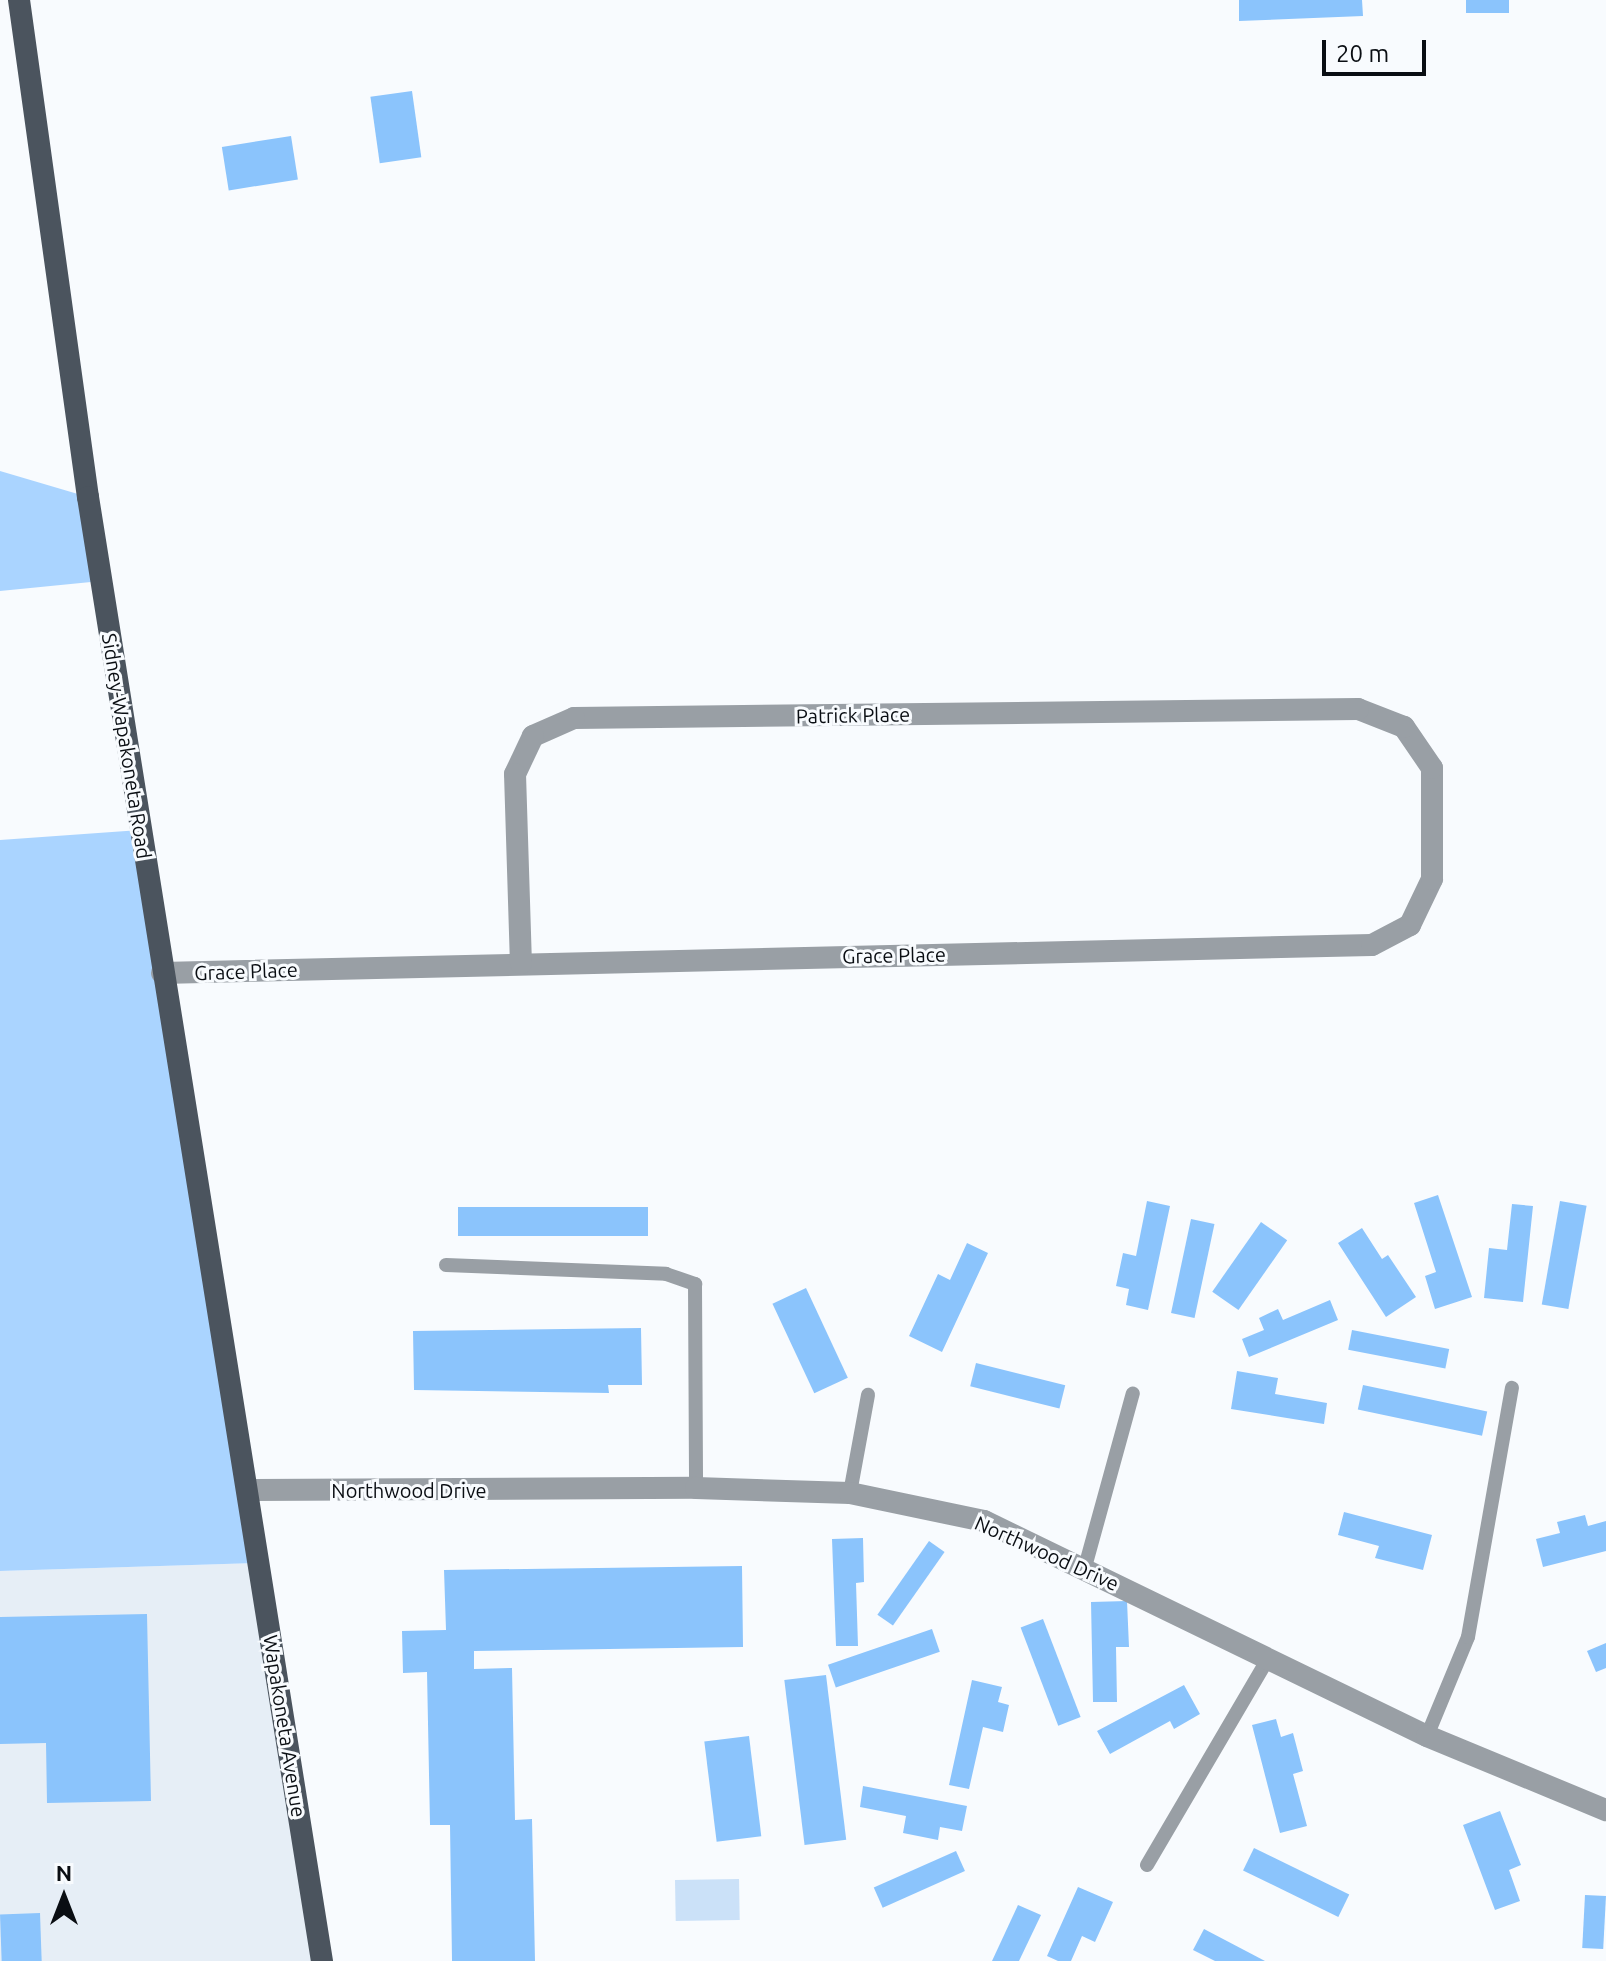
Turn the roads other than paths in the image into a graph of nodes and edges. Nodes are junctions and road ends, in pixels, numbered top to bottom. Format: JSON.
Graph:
{"nodes":[{"id":1,"x":19,"y":0,"type":"edge"},
{"id":2,"x":1404,"y":727,"type":"joint"},
{"id":3,"x":521,"y":963,"type":"junction"},
{"id":4,"x":162,"y":973,"type":"junction"},
{"id":5,"x":446,"y":1265,"type":"dead end"},
{"id":6,"x":1512,"y":1388,"type":"dead end"},
{"id":7,"x":1133,"y":1393,"type":"dead end"},
{"id":8,"x":868,"y":1395,"type":"dead end"},
{"id":9,"x":696,"y":1488,"type":"junction"},
{"id":10,"x":249,"y":1490,"type":"junction"},
{"id":11,"x":850,"y":1493,"type":"junction"},
{"id":12,"x":1085,"y":1567,"type":"junction"},
{"id":13,"x":1269,"y":1657,"type":"junction"},
{"id":14,"x":1427,"y":1736,"type":"junction"},
{"id":15,"x":1606,"y":1810,"type":"edge"},
{"id":16,"x":1147,"y":1865,"type":"dead end"},
{"id":17,"x":322,"y":1961,"type":"edge"}],
"edges":[{"from":1,"to":4,"type":"main road","name":"Sidney-Wapakoneta Road"},
{"from":2,"to":3,"type":"street","name":"Grace Place"},
{"from":2,"to":3,"type":"street","name":"Patrick Place"},
{"from":3,"to":4,"type":"street","name":"Grace Place"},
{"from":4,"to":10,"type":"main road","name":"Sidney-Wapakoneta Road"},
{"from":5,"to":9,"type":"lane"},
{"from":6,"to":14,"type":"lane"},
{"from":7,"to":12,"type":"lane"},
{"from":8,"to":11,"type":"lane"},
{"from":9,"to":10,"type":"street","name":"Northwood Drive"},
{"from":9,"to":11,"type":"street","name":"Northwood Drive"},
{"from":10,"to":17,"type":"main road","name":"Wapakoneta Avenue"},
{"from":11,"to":12,"type":"street","name":"Northwood Drive"},
{"from":12,"to":13,"type":"street","name":"Northwood Drive"},
{"from":13,"to":14,"type":"street","name":"Northwood Drive"},
{"from":13,"to":16,"type":"lane"},
{"from":14,"to":15,"type":"street","name":"Northwood Drive"}]}
